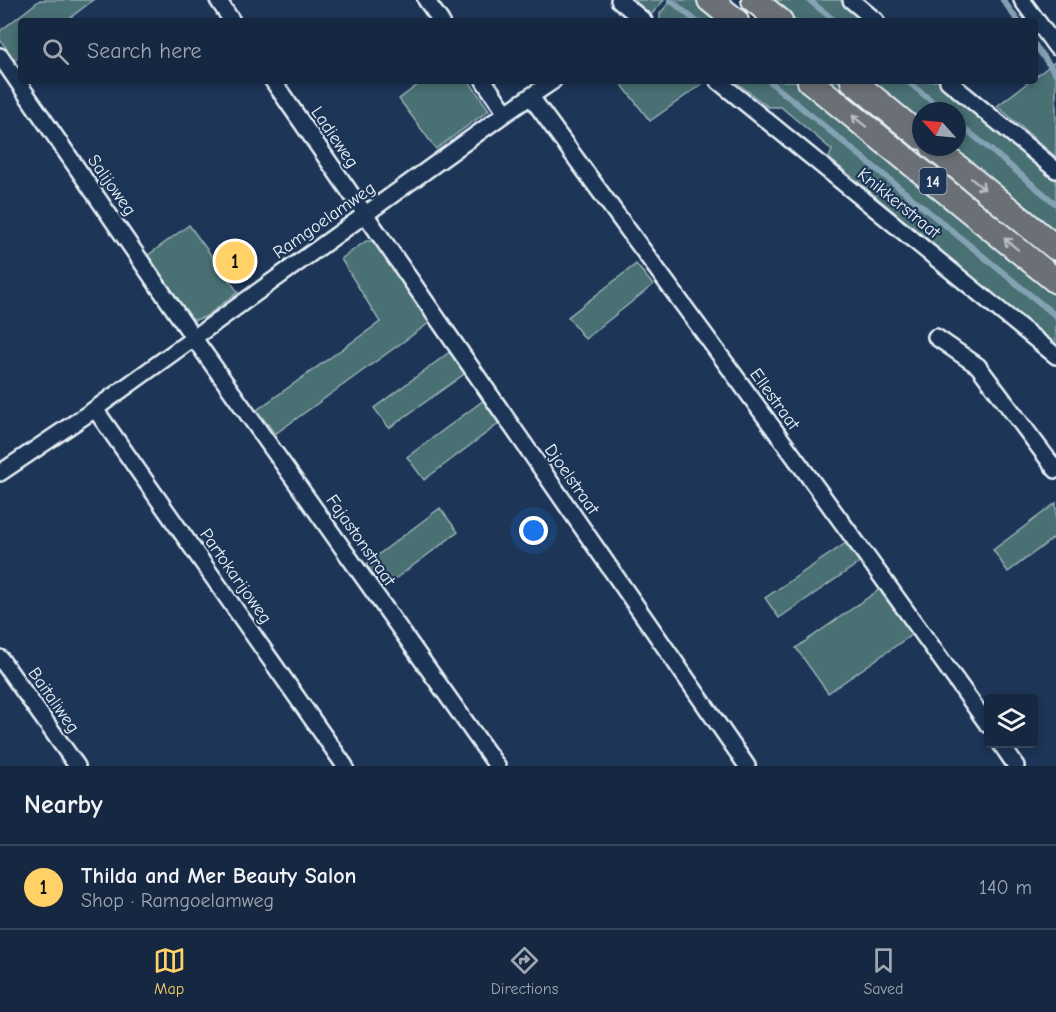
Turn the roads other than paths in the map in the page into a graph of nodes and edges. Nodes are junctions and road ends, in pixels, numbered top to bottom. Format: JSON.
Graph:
{"nodes":[{"id":1,"x":218,"y":0,"type":"edge"},
{"id":2,"x":426,"y":0,"type":"edge"},
{"id":3,"x":619,"y":0,"type":"edge"},
{"id":4,"x":710,"y":0,"type":"edge"},
{"id":5,"x":754,"y":0,"type":"edge"},
{"id":6,"x":851,"y":0,"type":"edge"},
{"id":7,"x":1022,"y":0,"type":"edge"},
{"id":8,"x":230,"y":18,"type":"edge"},
{"id":9,"x":439,"y":18,"type":"edge"},
{"id":10,"x":640,"y":18,"type":"edge"},
{"id":11,"x":732,"y":18,"type":"edge"},
{"id":12,"x":776,"y":18,"type":"edge"},
{"id":13,"x":872,"y":18,"type":"edge"},
{"id":14,"x":1035,"y":18,"type":"edge"},
{"id":15,"x":1038,"y":22,"type":"edge"},
{"id":16,"x":1056,"y":47,"type":"edge"},
{"id":17,"x":0,"y":56,"type":"edge"},
{"id":18,"x":18,"y":82,"type":"edge"},
{"id":19,"x":19,"y":84,"type":"edge"},
{"id":20,"x":275,"y":84,"type":"edge"},
{"id":21,"x":486,"y":84,"type":"edge"},
{"id":22,"x":549,"y":84,"type":"edge"},
{"id":23,"x":722,"y":84,"type":"edge"},
{"id":24,"x":814,"y":84,"type":"edge"},
{"id":25,"x":857,"y":84,"type":"edge"},
{"id":26,"x":952,"y":84,"type":"edge"},
{"id":27,"x":531,"y":96,"type":"junction"},
{"id":28,"x":506,"y":113,"type":"junction"},
{"id":29,"x":912,"y":130,"type":"edge"},
{"id":30,"x":944,"y":156,"type":"edge"},
{"id":31,"x":1056,"y":170,"type":"edge"},
{"id":32,"x":365,"y":215,"type":"junction"},
{"id":33,"x":1056,"y":248,"type":"edge"},
{"id":34,"x":1056,"y":281,"type":"edge"},
{"id":35,"x":193,"y":337,"type":"junction"},
{"id":36,"x":936,"y":337,"type":"dead end"},
{"id":37,"x":1056,"y":356,"type":"edge"},
{"id":38,"x":95,"y":409,"type":"junction"},
{"id":39,"x":2,"y":468,"type":"edge"},
{"id":40,"x":1056,"y":470,"type":"edge"},
{"id":41,"x":0,"y":658,"type":"edge"},
{"id":42,"x":984,"y":719,"type":"edge"},
{"id":43,"x":1004,"y":748,"type":"edge"},
{"id":44,"x":77,"y":766,"type":"edge"},
{"id":45,"x":345,"y":766,"type":"edge"},
{"id":46,"x":497,"y":766,"type":"edge"},
{"id":47,"x":747,"y":766,"type":"edge"},
{"id":48,"x":1016,"y":766,"type":"edge"}],
"edges":[{"from":1,"to":8,"type":"street"},
{"from":2,"to":9,"type":"street"},
{"from":3,"to":10,"type":"street"},
{"from":4,"to":11,"type":"main road"},
{"from":5,"to":12,"type":"main road"},
{"from":6,"to":13,"type":"street"},
{"from":7,"to":14,"type":"street"},
{"from":15,"to":16,"type":"street"},
{"from":17,"to":18,"type":"street","name":"Salijoweg"},
{"from":19,"to":35,"type":"street","name":"Salijoweg"},
{"from":20,"to":32,"type":"street","name":"Ladieweg"},
{"from":21,"to":28,"type":"street"},
{"from":22,"to":27,"type":"street","name":"Ramgoelamweg"},
{"from":23,"to":37,"type":"street","name":"Knikkerstraat"},
{"from":34,"to":24,"type":"main road","number":"14","one_way":true},
{"from":25,"to":29,"type":"main road"},
{"from":26,"to":31,"type":"street"},
{"from":27,"to":28,"type":"street","name":"Ramgoelamweg"},
{"from":27,"to":42,"type":"street","name":"Ellestraat"},
{"from":28,"to":32,"type":"street","name":"Ramgoelamweg"},
{"from":30,"to":33,"type":"main road","number":"14","one_way":true},
{"from":32,"to":35,"type":"street","name":"Ramgoelamweg"},
{"from":32,"to":47,"type":"street","name":"Djoelstraat"},
{"from":35,"to":38,"type":"street","name":"Ramgoelamweg"},
{"from":35,"to":46,"type":"street","name":"Fajastonstraat"},
{"from":36,"to":40,"type":"street"},
{"from":38,"to":39,"type":"street","name":"Ramgoelamweg"},
{"from":38,"to":45,"type":"street","name":"Partokarijoweg"},
{"from":41,"to":44,"type":"street","name":"Baitaliweg"},
{"from":43,"to":48,"type":"street"}]}
